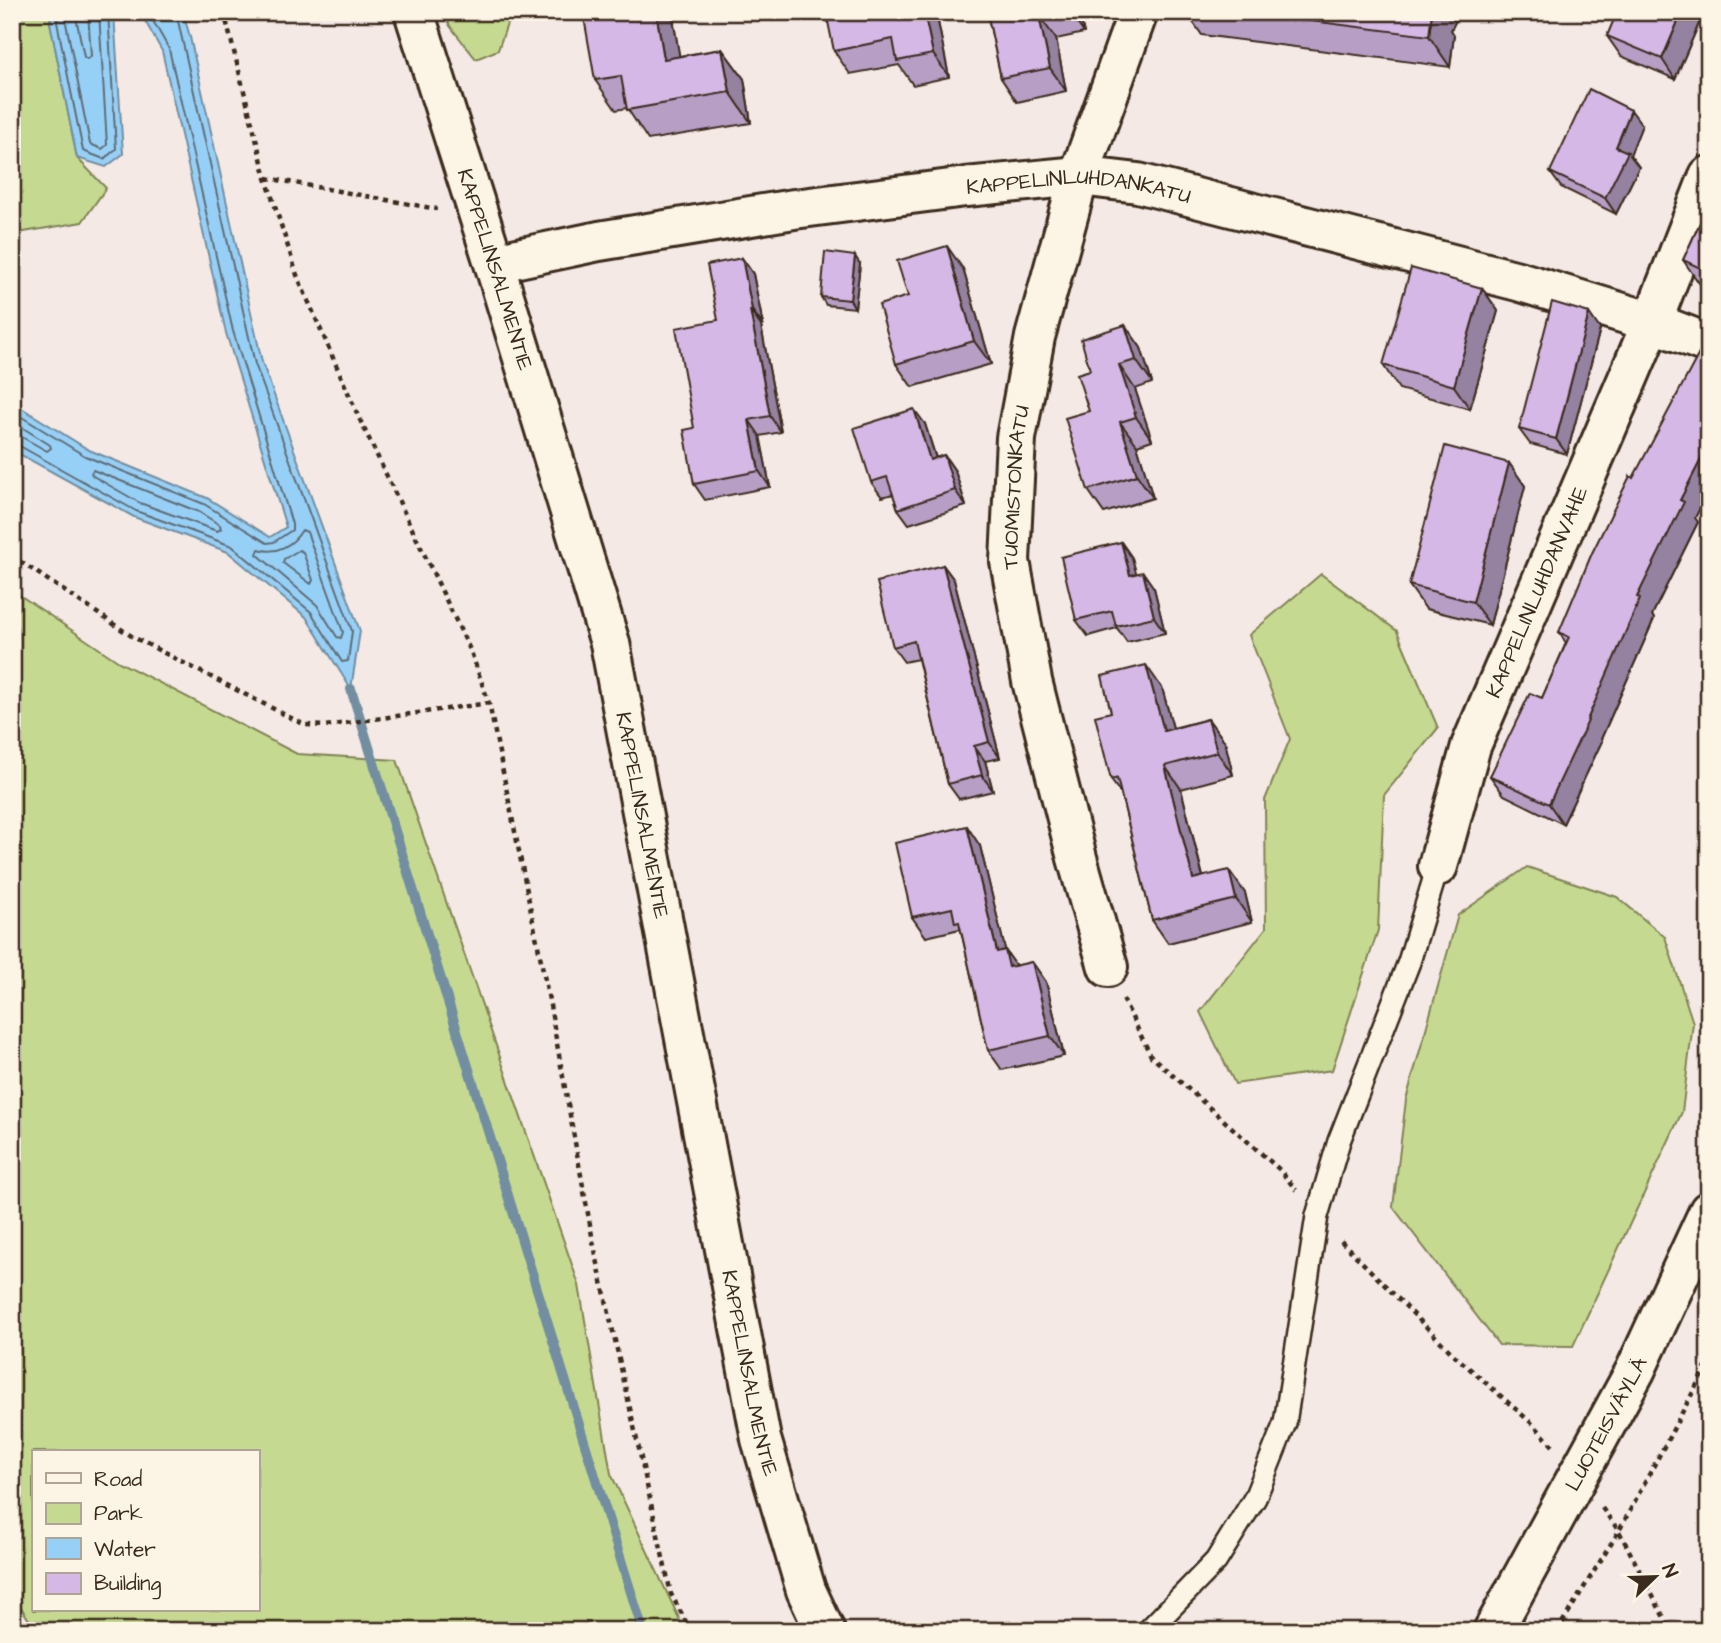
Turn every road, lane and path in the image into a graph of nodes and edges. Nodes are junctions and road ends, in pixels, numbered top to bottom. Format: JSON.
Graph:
{"nodes":[{"id":1,"x":224,"y":12,"type":"edge"},
{"id":2,"x":414,"y":12,"type":"edge"},
{"id":3,"x":1138,"y":12,"type":"edge"},
{"id":4,"x":1079,"y":176,"type":"junction"},
{"id":5,"x":1709,"y":176,"type":"edge"},
{"id":6,"x":266,"y":178,"type":"junction"},
{"id":7,"x":480,"y":217,"type":"junction"},
{"id":8,"x":494,"y":263,"type":"junction"},
{"id":9,"x":1652,"y":322,"type":"junction"},
{"id":10,"x":1709,"y":344,"type":"edge"},
{"id":11,"x":12,"y":556,"type":"edge"},
{"id":12,"x":489,"y":703,"type":"junction"},
{"id":13,"x":1438,"y":866,"type":"joint"},
{"id":14,"x":1108,"y":967,"type":"dead end"},
{"id":15,"x":1709,"y":1211,"type":"edge"},
{"id":16,"x":1709,"y":1362,"type":"edge"},
{"id":17,"x":1579,"y":1474,"type":"junction"},
{"id":18,"x":1619,"y":1531,"type":"junction"},
{"id":19,"x":691,"y":1631,"type":"edge"},
{"id":20,"x":825,"y":1631,"type":"edge"},
{"id":21,"x":1148,"y":1631,"type":"edge"},
{"id":22,"x":1493,"y":1631,"type":"edge"},
{"id":23,"x":1557,"y":1631,"type":"edge"},
{"id":24,"x":1671,"y":1631,"type":"edge"}],
"edges":[{"from":1,"to":6,"type":"path"},
{"from":2,"to":7,"type":"street","name":"KAPPELINSALMENTIE"},
{"from":3,"to":4,"type":"street","name":"TUOMISTONKATU"},
{"from":4,"to":8,"type":"street","name":"KAPPELINLUHDANKATU"},
{"from":4,"to":9,"type":"street","name":"KAPPELINLUHDANKATU"},
{"from":4,"to":14,"type":"street","name":"TUOMISTONKATU"},
{"from":5,"to":9,"type":"street"},
{"from":6,"to":7,"type":"path"},
{"from":6,"to":12,"type":"path"},
{"from":7,"to":8,"type":"street","name":"KAPPELINSALMENTIE"},
{"from":8,"to":20,"type":"street","name":"KAPPELINSALMENTIE"},
{"from":9,"to":10,"type":"street","name":"KAPPELINLUHDANKATU"},
{"from":9,"to":13,"type":"street","name":"KAPPELINLUHDANVAHE"},
{"from":11,"to":12,"type":"path"},
{"from":12,"to":19,"type":"path"},
{"from":13,"to":21,"type":"lane"},
{"from":15,"to":17,"type":"street","name":"LUOTEISVÄYLÄ"},
{"from":16,"to":18,"type":"path"},
{"from":17,"to":18,"type":"path"},
{"from":17,"to":22,"type":"street","name":"LUOTEISVÄYLÄ"},
{"from":18,"to":23,"type":"path"},
{"from":18,"to":24,"type":"path"}]}
